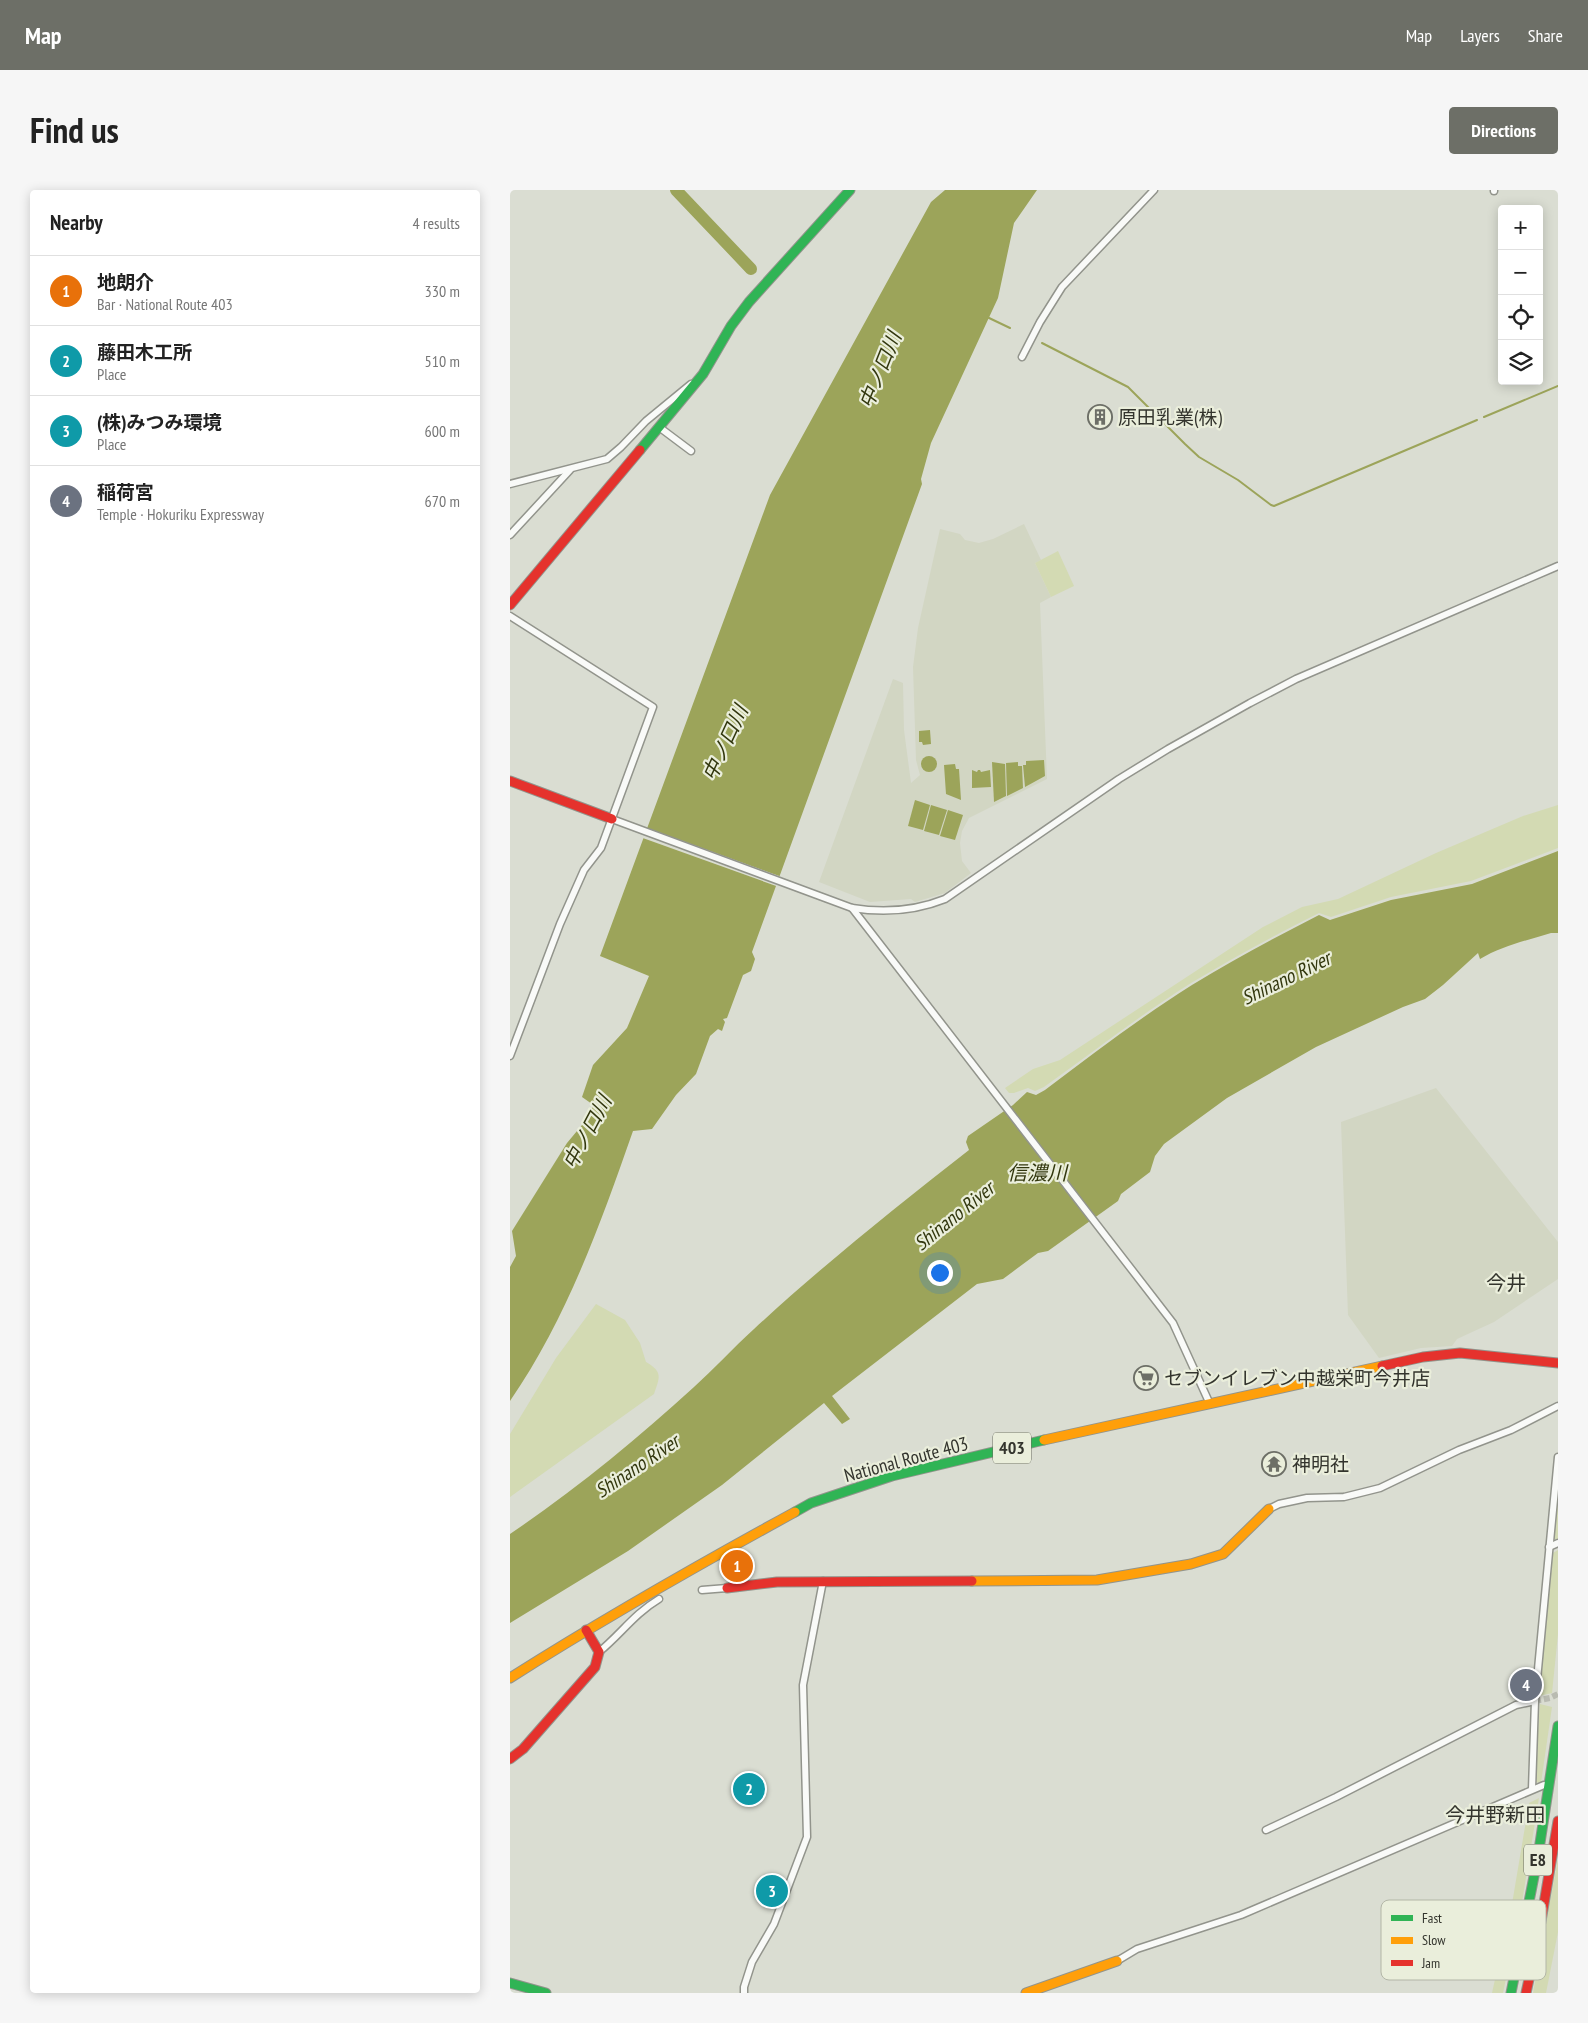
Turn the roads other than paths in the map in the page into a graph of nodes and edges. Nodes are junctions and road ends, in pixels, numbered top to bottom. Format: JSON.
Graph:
{"nodes":[{"id":1,"x":850,"y":190,"type":"edge"},
{"id":2,"x":1154,"y":190,"type":"edge"},
{"id":3,"x":1022,"y":357,"type":"dead end"},
{"id":4,"x":702,"y":374,"type":"junction"},
{"id":5,"x":659,"y":427,"type":"junction"},
{"id":6,"x":691,"y":451,"type":"dead end"},
{"id":7,"x":570,"y":470,"type":"junction"},
{"id":8,"x":510,"y":484,"type":"edge"},
{"id":9,"x":510,"y":535,"type":"edge"},
{"id":10,"x":1558,"y":566,"type":"edge"},
{"id":11,"x":510,"y":605,"type":"edge"},
{"id":12,"x":510,"y":616,"type":"edge"},
{"id":13,"x":510,"y":781,"type":"edge"},
{"id":14,"x":612,"y":819,"type":"junction"},
{"id":15,"x":852,"y":908,"type":"junction"},
{"id":16,"x":510,"y":1056,"type":"edge"},
{"id":17,"x":1558,"y":1363,"type":"edge"},
{"id":18,"x":1209,"y":1402,"type":"junction"},
{"id":19,"x":1558,"y":1406,"type":"edge"},
{"id":20,"x":1558,"y":1457,"type":"edge"},
{"id":21,"x":1269,"y":1509,"type":"joint"},
{"id":22,"x":1558,"y":1543,"type":"edge"},
{"id":23,"x":1549,"y":1547,"type":"junction"},
{"id":24,"x":823,"y":1581,"type":"junction"},
{"id":25,"x":727,"y":1588,"type":"joint"},
{"id":26,"x":702,"y":1590,"type":"dead end"},
{"id":27,"x":659,"y":1599,"type":"dead end"},
{"id":28,"x":586,"y":1630,"type":"junction"},
{"id":29,"x":599,"y":1652,"type":"junction"},
{"id":30,"x":510,"y":1678,"type":"edge"},
{"id":31,"x":1535,"y":1701,"type":"junction"},
{"id":32,"x":1558,"y":1726,"type":"edge"},
{"id":33,"x":510,"y":1759,"type":"edge"},
{"id":34,"x":1544,"y":1785,"type":"dead end"},
{"id":35,"x":1532,"y":1789,"type":"junction"},
{"id":36,"x":1558,"y":1821,"type":"edge"},
{"id":37,"x":1266,"y":1830,"type":"dead end"},
{"id":38,"x":1530,"y":1900,"type":"edge"},
{"id":39,"x":1545,"y":1900,"type":"edge"},
{"id":40,"x":1117,"y":1961,"type":"joint"},
{"id":41,"x":1515,"y":1980,"type":"edge"},
{"id":42,"x":1529,"y":1980,"type":"edge"},
{"id":43,"x":510,"y":1984,"type":"edge"},
{"id":44,"x":546,"y":1993,"type":"edge"},
{"id":45,"x":744,"y":1993,"type":"edge"},
{"id":46,"x":1026,"y":1993,"type":"edge"},
{"id":47,"x":1512,"y":1993,"type":"edge"},
{"id":48,"x":1526,"y":1993,"type":"edge"}],
"edges":[{"from":1,"to":4,"type":"main road"},
{"from":2,"to":3,"type":"street"},
{"from":4,"to":5,"type":"main road"},
{"from":4,"to":7,"type":"street"},
{"from":5,"to":6,"type":"street"},
{"from":5,"to":11,"type":"main road"},
{"from":7,"to":8,"type":"street"},
{"from":7,"to":9,"type":"street"},
{"from":10,"to":15,"type":"street"},
{"from":12,"to":14,"type":"street"},
{"from":13,"to":14,"type":"main road"},
{"from":14,"to":15,"type":"street"},
{"from":14,"to":16,"type":"street"},
{"from":15,"to":18,"type":"street"},
{"from":17,"to":18,"type":"main road","name":"National Route 403","number":"403"},
{"from":18,"to":28,"type":"main road","name":"National Route 403","number":"403"},
{"from":19,"to":21,"type":"street"},
{"from":20,"to":23,"type":"street"},
{"from":21,"to":24,"type":"main road"},
{"from":22,"to":23,"type":"street"},
{"from":23,"to":31,"type":"street"},
{"from":24,"to":25,"type":"main road"},
{"from":24,"to":45,"type":"street"},
{"from":25,"to":26,"type":"street"},
{"from":27,"to":29,"type":"street"},
{"from":28,"to":29,"type":"main road"},
{"from":28,"to":30,"type":"main road","name":"National Route 403","number":"403"},
{"from":29,"to":33,"type":"main road"},
{"from":31,"to":35,"type":"street"},
{"from":31,"to":37,"type":"street"},
{"from":32,"to":38,"type":"main road","number":"E8"},
{"from":34,"to":35,"type":"street"},
{"from":35,"to":40,"type":"street"},
{"from":36,"to":39,"type":"main road","number":"E8"},
{"from":40,"to":46,"type":"main road"},
{"from":41,"to":47,"type":"main road","number":"E8"},
{"from":42,"to":48,"type":"main road","number":"E8"},
{"from":43,"to":44,"type":"main road"}]}
